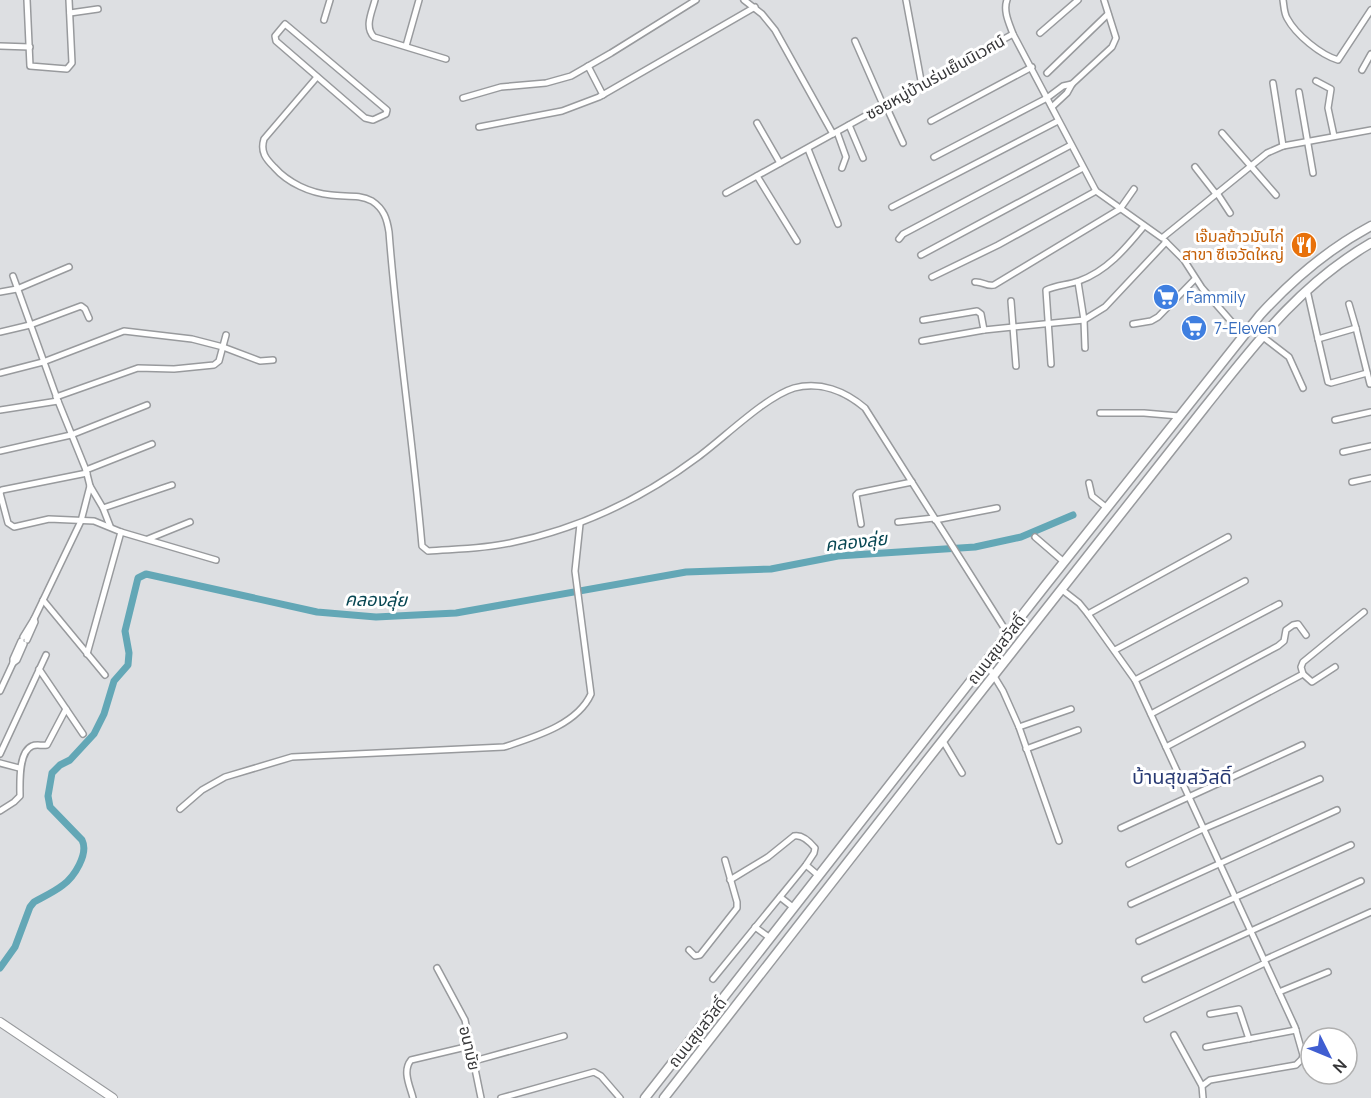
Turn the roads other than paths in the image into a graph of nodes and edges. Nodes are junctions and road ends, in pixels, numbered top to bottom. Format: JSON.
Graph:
{"nodes":[{"id":1,"x":27,"y":0,"type":"edge"},
{"id":2,"x":69,"y":0,"type":"edge"},
{"id":3,"x":330,"y":0,"type":"edge"},
{"id":4,"x":375,"y":0,"type":"edge"},
{"id":5,"x":419,"y":0,"type":"edge"},
{"id":6,"x":696,"y":0,"type":"edge"},
{"id":7,"x":744,"y":0,"type":"edge"},
{"id":8,"x":906,"y":0,"type":"edge"},
{"id":9,"x":1007,"y":0,"type":"edge"},
{"id":10,"x":1078,"y":0,"type":"edge"},
{"id":11,"x":1104,"y":0,"type":"edge"},
{"id":12,"x":1283,"y":0,"type":"edge"},
{"id":13,"x":755,"y":7,"type":"junction"},
{"id":14,"x":98,"y":9,"type":"dead end"},
{"id":15,"x":1371,"y":10,"type":"edge"},
{"id":16,"x":70,"y":13,"type":"junction"},
{"id":17,"x":1108,"y":14,"type":"junction"},
{"id":18,"x":324,"y":20,"type":"dead end"},
{"id":19,"x":1040,"y":33,"type":"dead end"},
{"id":20,"x":1013,"y":34,"type":"junction"},
{"id":21,"x":855,"y":41,"type":"dead end"},
{"id":22,"x":0,"y":46,"type":"edge"},
{"id":23,"x":406,"y":46,"type":"junction"},
{"id":24,"x":30,"y":47,"type":"junction"},
{"id":25,"x":1371,"y":54,"type":"edge"},
{"id":26,"x":446,"y":59,"type":"dead end"},
{"id":27,"x":588,"y":66,"type":"junction"},
{"id":28,"x":1032,"y":67,"type":"junction"},
{"id":29,"x":1362,"y":70,"type":"dead end"},
{"id":30,"x":1047,"y":73,"type":"dead end"},
{"id":31,"x":317,"y":76,"type":"junction"},
{"id":32,"x":1316,"y":81,"type":"dead end"},
{"id":33,"x":1273,"y":83,"type":"dead end"},
{"id":34,"x":1072,"y":84,"type":"junction"},
{"id":35,"x":922,"y":86,"type":"junction"},
{"id":36,"x":1299,"y":92,"type":"dead end"},
{"id":37,"x":603,"y":95,"type":"junction"},
{"id":38,"x":463,"y":98,"type":"dead end"},
{"id":39,"x":1047,"y":98,"type":"junction"},
{"id":40,"x":885,"y":106,"type":"junction"},
{"id":41,"x":1052,"y":107,"type":"junction"},
{"id":42,"x":930,"y":121,"type":"dead end"},
{"id":43,"x":1058,"y":121,"type":"junction"},
{"id":44,"x":757,"y":123,"type":"dead end"},
{"id":45,"x":849,"y":125,"type":"junction"},
{"id":46,"x":479,"y":127,"type":"dead end"},
{"id":47,"x":1371,"y":130,"type":"edge"},
{"id":48,"x":835,"y":133,"type":"junction"},
{"id":49,"x":1222,"y":133,"type":"dead end"},
{"id":50,"x":1335,"y":136,"type":"junction"},
{"id":51,"x":1308,"y":142,"type":"junction"},
{"id":52,"x":903,"y":144,"type":"dead end"},
{"id":53,"x":1071,"y":144,"type":"junction"},
{"id":54,"x":1283,"y":146,"type":"junction"},
{"id":55,"x":808,"y":148,"type":"junction"},
{"id":56,"x":934,"y":157,"type":"dead end"},
{"id":57,"x":864,"y":158,"type":"dead end"},
{"id":58,"x":780,"y":162,"type":"junction"},
{"id":59,"x":1251,"y":166,"type":"junction"},
{"id":60,"x":1195,"y":167,"type":"dead end"},
{"id":61,"x":842,"y":168,"type":"dead end"},
{"id":62,"x":1083,"y":168,"type":"junction"},
{"id":63,"x":1313,"y":173,"type":"dead end"},
{"id":64,"x":757,"y":176,"type":"junction"},
{"id":65,"x":1134,"y":189,"type":"dead end"},
{"id":66,"x":1096,"y":191,"type":"junction"},
{"id":67,"x":726,"y":193,"type":"dead end"},
{"id":68,"x":1217,"y":193,"type":"junction"},
{"id":69,"x":1276,"y":195,"type":"dead end"},
{"id":70,"x":892,"y":207,"type":"dead end"},
{"id":71,"x":1120,"y":209,"type":"junction"},
{"id":72,"x":1230,"y":213,"type":"dead end"},
{"id":73,"x":838,"y":224,"type":"dead end"},
{"id":74,"x":1144,"y":226,"type":"junction"},
{"id":75,"x":1371,"y":226,"type":"edge"},
{"id":76,"x":899,"y":239,"type":"dead end"},
{"id":77,"x":1164,"y":240,"type":"junction"},
{"id":78,"x":797,"y":241,"type":"dead end"},
{"id":79,"x":1371,"y":243,"type":"edge"},
{"id":80,"x":921,"y":255,"type":"dead end"},
{"id":81,"x":69,"y":267,"type":"dead end"},
{"id":82,"x":13,"y":276,"type":"dead end"},
{"id":83,"x":932,"y":277,"type":"dead end"},
{"id":84,"x":1195,"y":279,"type":"junction"},
{"id":85,"x":975,"y":282,"type":"dead end"},
{"id":86,"x":1078,"y":282,"type":"junction"},
{"id":87,"x":17,"y":289,"type":"junction"},
{"id":88,"x":1307,"y":289,"type":"junction"},
{"id":89,"x":0,"y":292,"type":"edge"},
{"id":90,"x":1011,"y":301,"type":"dead end"},
{"id":91,"x":1349,"y":304,"type":"dead end"},
{"id":92,"x":89,"y":318,"type":"dead end"},
{"id":93,"x":923,"y":320,"type":"dead end"},
{"id":94,"x":1084,"y":320,"type":"junction"},
{"id":95,"x":1048,"y":324,"type":"junction"},
{"id":96,"x":1133,"y":324,"type":"dead end"},
{"id":97,"x":30,"y":325,"type":"junction"},
{"id":98,"x":1013,"y":327,"type":"junction"},
{"id":99,"x":1356,"y":328,"type":"junction"},
{"id":100,"x":984,"y":330,"type":"junction"},
{"id":101,"x":0,"y":332,"type":"edge"},
{"id":102,"x":226,"y":335,"type":"dead end"},
{"id":103,"x":1243,"y":335,"type":"junction"},
{"id":104,"x":1263,"y":337,"type":"junction"},
{"id":105,"x":1318,"y":339,"type":"junction"},
{"id":106,"x":922,"y":341,"type":"dead end"},
{"id":107,"x":223,"y":347,"type":"junction"},
{"id":108,"x":1085,"y":348,"type":"dead end"},
{"id":109,"x":273,"y":360,"type":"dead end"},
{"id":110,"x":43,"y":362,"type":"junction"},
{"id":111,"x":1051,"y":364,"type":"dead end"},
{"id":112,"x":1016,"y":366,"type":"dead end"},
{"id":113,"x":0,"y":373,"type":"edge"},
{"id":114,"x":1367,"y":373,"type":"junction"},
{"id":115,"x":1370,"y":384,"type":"edge"},
{"id":116,"x":1303,"y":388,"type":"dead end"},
{"id":117,"x":57,"y":399,"type":"junction"},
{"id":118,"x":147,"y":405,"type":"dead end"},
{"id":119,"x":0,"y":410,"type":"edge"},
{"id":120,"x":1371,"y":412,"type":"edge"},
{"id":121,"x":1100,"y":414,"type":"dead end"},
{"id":122,"x":1179,"y":416,"type":"junction"},
{"id":123,"x":1335,"y":420,"type":"dead end"},
{"id":124,"x":71,"y":435,"type":"junction"},
{"id":125,"x":152,"y":444,"type":"dead end"},
{"id":126,"x":1371,"y":446,"type":"edge"},
{"id":127,"x":0,"y":451,"type":"edge"},
{"id":128,"x":1342,"y":452,"type":"dead end"},
{"id":129,"x":87,"y":472,"type":"junction"},
{"id":130,"x":1370,"y":478,"type":"edge"},
{"id":131,"x":912,"y":482,"type":"junction"},
{"id":132,"x":1352,"y":482,"type":"dead end"},
{"id":133,"x":1089,"y":483,"type":"dead end"},
{"id":134,"x":172,"y":485,"type":"dead end"},
{"id":135,"x":90,"y":486,"type":"junction"},
{"id":136,"x":1371,"y":486,"type":"edge"},
{"id":137,"x":0,"y":493,"type":"edge"},
{"id":138,"x":103,"y":508,"type":"junction"},
{"id":139,"x":997,"y":508,"type":"dead end"},
{"id":140,"x":1107,"y":508,"type":"junction"},
{"id":141,"x":935,"y":519,"type":"junction"},
{"id":142,"x":81,"y":521,"type":"junction"},
{"id":143,"x":190,"y":522,"type":"dead end"},
{"id":144,"x":898,"y":522,"type":"dead end"},
{"id":145,"x":580,"y":524,"type":"junction"},
{"id":146,"x":861,"y":524,"type":"dead end"},
{"id":147,"x":110,"y":526,"type":"junction"},
{"id":148,"x":121,"y":532,"type":"junction"},
{"id":149,"x":1035,"y":537,"type":"dead end"},
{"id":150,"x":1228,"y":537,"type":"dead end"},
{"id":151,"x":148,"y":539,"type":"junction"},
{"id":152,"x":216,"y":560,"type":"dead end"},
{"id":153,"x":1064,"y":562,"type":"junction"},
{"id":154,"x":1245,"y":581,"type":"dead end"},
{"id":155,"x":1061,"y":590,"type":"junction"},
{"id":156,"x":43,"y":600,"type":"junction"},
{"id":157,"x":1279,"y":604,"type":"dead end"},
{"id":158,"x":1364,"y":612,"type":"dead end"},
{"id":159,"x":1088,"y":614,"type":"junction"},
{"id":160,"x":1008,"y":634,"type":"junction"},
{"id":161,"x":1306,"y":635,"type":"dead end"},
{"id":162,"x":1115,"y":650,"type":"junction"},
{"id":163,"x":87,"y":654,"type":"junction"},
{"id":164,"x":46,"y":655,"type":"dead end"},
{"id":165,"x":986,"y":663,"type":"junction"},
{"id":166,"x":1335,"y":667,"type":"dead end"},
{"id":167,"x":39,"y":669,"type":"junction"},
{"id":168,"x":994,"y":674,"type":"junction"},
{"id":169,"x":1303,"y":674,"type":"junction"},
{"id":170,"x":105,"y":675,"type":"dead end"},
{"id":171,"x":1136,"y":680,"type":"junction"},
{"id":172,"x":0,"y":690,"type":"edge"},
{"id":173,"x":66,"y":709,"type":"junction"},
{"id":174,"x":1071,"y":709,"type":"dead end"},
{"id":175,"x":1151,"y":714,"type":"junction"},
{"id":176,"x":1019,"y":727,"type":"junction"},
{"id":177,"x":1078,"y":730,"type":"dead end"},
{"id":178,"x":83,"y":734,"type":"dead end"},
{"id":179,"x":943,"y":741,"type":"junction"},
{"id":180,"x":1302,"y":745,"type":"dead end"},
{"id":181,"x":1166,"y":747,"type":"junction"},
{"id":182,"x":1026,"y":749,"type":"junction"},
{"id":183,"x":0,"y":754,"type":"edge"},
{"id":184,"x":0,"y":763,"type":"edge"},
{"id":185,"x":19,"y":768,"type":"junction"},
{"id":186,"x":962,"y":773,"type":"dead end"},
{"id":187,"x":1320,"y":779,"type":"dead end"},
{"id":188,"x":1188,"y":796,"type":"junction"},
{"id":189,"x":180,"y":809,"type":"dead end"},
{"id":190,"x":1337,"y":810,"type":"dead end"},
{"id":191,"x":0,"y":811,"type":"edge"},
{"id":192,"x":1121,"y":828,"type":"dead end"},
{"id":193,"x":1203,"y":829,"type":"junction"},
{"id":194,"x":1059,"y":841,"type":"dead end"},
{"id":195,"x":1351,"y":845,"type":"dead end"},
{"id":196,"x":726,"y":860,"type":"dead end"},
{"id":197,"x":1218,"y":863,"type":"junction"},
{"id":198,"x":1129,"y":864,"type":"dead end"},
{"id":199,"x":806,"y":865,"type":"junction"},
{"id":200,"x":819,"y":876,"type":"junction"},
{"id":201,"x":730,"y":880,"type":"junction"},
{"id":202,"x":1361,"y":881,"type":"dead end"},
{"id":203,"x":780,"y":897,"type":"junction"},
{"id":204,"x":1234,"y":897,"type":"junction"},
{"id":205,"x":1131,"y":904,"type":"dead end"},
{"id":206,"x":794,"y":908,"type":"junction"},
{"id":207,"x":1371,"y":912,"type":"edge"},
{"id":208,"x":755,"y":927,"type":"junction"},
{"id":209,"x":1249,"y":930,"type":"junction"},
{"id":210,"x":770,"y":938,"type":"junction"},
{"id":211,"x":1139,"y":940,"type":"dead end"},
{"id":212,"x":689,"y":950,"type":"dead end"},
{"id":213,"x":1264,"y":962,"type":"junction"},
{"id":214,"x":437,"y":968,"type":"dead end"},
{"id":215,"x":1328,"y":972,"type":"dead end"},
{"id":216,"x":713,"y":979,"type":"dead end"},
{"id":217,"x":1145,"y":979,"type":"dead end"},
{"id":218,"x":1279,"y":992,"type":"junction"},
{"id":219,"x":1210,"y":1014,"type":"dead end"},
{"id":220,"x":1147,"y":1019,"type":"dead end"},
{"id":221,"x":0,"y":1022,"type":"edge"},
{"id":222,"x":1296,"y":1030,"type":"junction"},
{"id":223,"x":1174,"y":1035,"type":"dead end"},
{"id":224,"x":564,"y":1036,"type":"dead end"},
{"id":225,"x":1249,"y":1039,"type":"junction"},
{"id":226,"x":470,"y":1046,"type":"junction"},
{"id":227,"x":1206,"y":1047,"type":"dead end"},
{"id":228,"x":474,"y":1062,"type":"junction"},
{"id":229,"x":1202,"y":1086,"type":"junction"},
{"id":230,"x":113,"y":1098,"type":"edge"},
{"id":231,"x":413,"y":1098,"type":"edge"},
{"id":232,"x":481,"y":1098,"type":"edge"},
{"id":233,"x":501,"y":1098,"type":"edge"},
{"id":234,"x":620,"y":1098,"type":"edge"},
{"id":235,"x":645,"y":1098,"type":"edge"},
{"id":236,"x":664,"y":1098,"type":"edge"},
{"id":237,"x":1203,"y":1098,"type":"edge"}],
"edges":[{"from":1,"to":24,"type":"street"},
{"from":2,"to":16,"type":"street"},
{"from":3,"to":18,"type":"street"},
{"from":4,"to":23,"type":"street"},
{"from":5,"to":23,"type":"street"},
{"from":6,"to":27,"type":"street"},
{"from":7,"to":13,"type":"street"},
{"from":8,"to":35,"type":"street"},
{"from":9,"to":20,"type":"street"},
{"from":10,"to":19,"type":"street"},
{"from":11,"to":17,"type":"street"},
{"from":12,"to":15,"type":"street"},
{"from":13,"to":37,"type":"street"},
{"from":13,"to":48,"type":"street"},
{"from":14,"to":16,"type":"street"},
{"from":16,"to":24,"type":"street"},
{"from":17,"to":30,"type":"street"},
{"from":17,"to":34,"type":"street"},
{"from":20,"to":28,"type":"street","name":"ซอยหมู่บ้านร่มเย็นนิเวศน์"},
{"from":20,"to":35,"type":"street","name":"ซอยหมู่บ้านร่มเย็นนิเวศน์"},
{"from":21,"to":40,"type":"street"},
{"from":22,"to":24,"type":"street"},
{"from":23,"to":26,"type":"street"},
{"from":25,"to":29,"type":"street"},
{"from":27,"to":37,"type":"street"},
{"from":27,"to":38,"type":"street"},
{"from":28,"to":39,"type":"street","name":"ซอยหมู่บ้านร่มเย็นนิเวศน์"},
{"from":28,"to":42,"type":"street"},
{"from":31,"to":31,"type":"street"},
{"from":31,"to":145,"type":"street"},
{"from":32,"to":50,"type":"street"},
{"from":33,"to":54,"type":"street"},
{"from":34,"to":39,"type":"street"},
{"from":34,"to":41,"type":"street"},
{"from":35,"to":40,"type":"street","name":"ซอยหมู่บ้านร่มเย็นนิเวศน์"},
{"from":36,"to":51,"type":"street"},
{"from":37,"to":46,"type":"street"},
{"from":39,"to":41,"type":"street","name":"ซอยหมู่บ้านร่มเย็นนิเวศน์"},
{"from":39,"to":56,"type":"street"},
{"from":40,"to":45,"type":"street","name":"ซอยหมู่บ้านร่มเย็นนิเวศน์"},
{"from":40,"to":52,"type":"street"},
{"from":41,"to":43,"type":"street","name":"ซอยหมู่บ้านร่มเย็นนิเวศน์"},
{"from":43,"to":53,"type":"street","name":"ซอยหมู่บ้านร่มเย็นนิเวศน์"},
{"from":43,"to":70,"type":"street"},
{"from":44,"to":58,"type":"street"},
{"from":45,"to":48,"type":"street","name":"ซอยหมู่บ้านร่มเย็นนิเวศน์"},
{"from":45,"to":57,"type":"street"},
{"from":47,"to":50,"type":"street"},
{"from":48,"to":55,"type":"street","name":"ซอยหมู่บ้านร่มเย็นนิเวศน์"},
{"from":48,"to":61,"type":"street"},
{"from":49,"to":59,"type":"street"},
{"from":50,"to":51,"type":"street"},
{"from":51,"to":54,"type":"street"},
{"from":51,"to":63,"type":"street"},
{"from":53,"to":62,"type":"street","name":"ซอยหมู่บ้านร่มเย็นนิเวศน์"},
{"from":53,"to":76,"type":"street"},
{"from":54,"to":59,"type":"street"},
{"from":55,"to":58,"type":"street","name":"ซอยหมู่บ้านร่มเย็นนิเวศน์"},
{"from":55,"to":73,"type":"street"},
{"from":58,"to":64,"type":"street","name":"ซอยหมู่บ้านร่มเย็นนิเวศน์"},
{"from":59,"to":68,"type":"street"},
{"from":59,"to":69,"type":"street"},
{"from":60,"to":68,"type":"street"},
{"from":62,"to":66,"type":"street","name":"ซอยหมู่บ้านร่มเย็นนิเวศน์"},
{"from":62,"to":80,"type":"street"},
{"from":64,"to":67,"type":"street","name":"ซอยหมู่บ้านร่มเย็นนิเวศน์"},
{"from":64,"to":78,"type":"street"},
{"from":65,"to":71,"type":"street"},
{"from":66,"to":71,"type":"street","name":"ซอยหมู่บ้านร่มเย็นนิเวศน์"},
{"from":66,"to":83,"type":"street"},
{"from":68,"to":72,"type":"street"},
{"from":68,"to":77,"type":"street"},
{"from":71,"to":74,"type":"street","name":"ซอยหมู่บ้านร่มเย็นนิเวศน์"},
{"from":71,"to":85,"type":"street"},
{"from":74,"to":77,"type":"street","name":"ซอยหมู่บ้านร่มเย็นนิเวศน์"},
{"from":74,"to":86,"type":"street"},
{"from":75,"to":103,"type":"main road","name":"ถนนสุขสวัสดิ์"},
{"from":77,"to":84,"type":"street","name":"ซอยหมู่บ้านร่มเย็นนิเวศน์"},
{"from":77,"to":94,"type":"street"},
{"from":79,"to":88,"type":"main road","name":"ถนนสุขสวัสดิ์"},
{"from":81,"to":87,"type":"street"},
{"from":82,"to":87,"type":"street"},
{"from":84,"to":96,"type":"street"},
{"from":84,"to":103,"type":"street","name":"ซอยหมู่บ้านร่มเย็นนิเวศน์"},
{"from":86,"to":94,"type":"street"},
{"from":86,"to":95,"type":"street"},
{"from":87,"to":89,"type":"street"},
{"from":87,"to":97,"type":"street"},
{"from":88,"to":104,"type":"main road","name":"ถนนสุขสวัสดิ์"},
{"from":88,"to":105,"type":"street"},
{"from":90,"to":98,"type":"street"},
{"from":91,"to":99,"type":"street"},
{"from":92,"to":97,"type":"street"},
{"from":93,"to":100,"type":"street"},
{"from":94,"to":95,"type":"street"},
{"from":94,"to":108,"type":"street"},
{"from":95,"to":98,"type":"street"},
{"from":95,"to":111,"type":"street"},
{"from":97,"to":101,"type":"street"},
{"from":97,"to":110,"type":"street"},
{"from":98,"to":100,"type":"street"},
{"from":98,"to":112,"type":"street"},
{"from":99,"to":105,"type":"street"},
{"from":99,"to":114,"type":"street"},
{"from":100,"to":106,"type":"street"},
{"from":102,"to":107,"type":"street"},
{"from":103,"to":122,"type":"main road","name":"ถนนสุขสวัสดิ์"},
{"from":104,"to":116,"type":"street"},
{"from":104,"to":155,"type":"main road","name":"ถนนสุขสวัสดิ์"},
{"from":105,"to":114,"type":"street"},
{"from":107,"to":109,"type":"street"},
{"from":107,"to":110,"type":"street"},
{"from":107,"to":117,"type":"street"},
{"from":110,"to":113,"type":"street"},
{"from":110,"to":117,"type":"street"},
{"from":114,"to":115,"type":"street"},
{"from":117,"to":119,"type":"street"},
{"from":117,"to":124,"type":"street"},
{"from":118,"to":124,"type":"street"},
{"from":120,"to":123,"type":"street"},
{"from":121,"to":122,"type":"street"},
{"from":122,"to":140,"type":"main road","name":"ถนนสุขสวัสดิ์"},
{"from":124,"to":127,"type":"street"},
{"from":124,"to":129,"type":"street"},
{"from":125,"to":129,"type":"street"},
{"from":126,"to":128,"type":"street"},
{"from":129,"to":135,"type":"street"},
{"from":129,"to":137,"type":"street"},
{"from":130,"to":132,"type":"street"},
{"from":130,"to":136,"type":"street"},
{"from":131,"to":141,"type":"street"},
{"from":131,"to":145,"type":"street"},
{"from":131,"to":146,"type":"street"},
{"from":133,"to":140,"type":"street"},
{"from":134,"to":138,"type":"street"},
{"from":135,"to":138,"type":"street"},
{"from":135,"to":142,"type":"street"},
{"from":137,"to":142,"type":"street"},
{"from":138,"to":147,"type":"street"},
{"from":139,"to":141,"type":"street"},
{"from":140,"to":153,"type":"main road","name":"ถนนสุขสวัสดิ์"},
{"from":141,"to":144,"type":"street"},
{"from":141,"to":160,"type":"street"},
{"from":142,"to":147,"type":"street"},
{"from":142,"to":156,"type":"street"},
{"from":143,"to":151,"type":"street"},
{"from":145,"to":189,"type":"street"},
{"from":147,"to":148,"type":"street"},
{"from":148,"to":151,"type":"street"},
{"from":148,"to":163,"type":"street"},
{"from":149,"to":153,"type":"street"},
{"from":150,"to":159,"type":"street"},
{"from":151,"to":152,"type":"street"},
{"from":153,"to":160,"type":"main road","name":"ถนนสุขสวัสดิ์"},
{"from":154,"to":162,"type":"street"},
{"from":155,"to":159,"type":"street"},
{"from":155,"to":168,"type":"main road","name":"ถนนสุขสวัสดิ์"},
{"from":156,"to":163,"type":"street"},
{"from":156,"to":172,"type":"street"},
{"from":157,"to":171,"type":"street"},
{"from":158,"to":169,"type":"street"},
{"from":159,"to":162,"type":"street"},
{"from":160,"to":165,"type":"main road","name":"ถนนสุขสวัสดิ์"},
{"from":161,"to":175,"type":"street"},
{"from":162,"to":171,"type":"street"},
{"from":163,"to":170,"type":"street"},
{"from":164,"to":167,"type":"street"},
{"from":165,"to":168,"type":"street"},
{"from":165,"to":200,"type":"main road","name":"ถนนสุขสวัสดิ์"},
{"from":166,"to":169,"type":"street"},
{"from":167,"to":173,"type":"street"},
{"from":167,"to":183,"type":"street"},
{"from":168,"to":176,"type":"street"},
{"from":168,"to":179,"type":"main road","name":"ถนนสุขสวัสดิ์"},
{"from":169,"to":181,"type":"street"},
{"from":171,"to":175,"type":"street"},
{"from":173,"to":178,"type":"street"},
{"from":173,"to":185,"type":"street"},
{"from":174,"to":176,"type":"street"},
{"from":175,"to":181,"type":"street"},
{"from":176,"to":182,"type":"street"},
{"from":177,"to":182,"type":"street"},
{"from":179,"to":186,"type":"street"},
{"from":179,"to":236,"type":"main road","name":"ถนนสุขสวัสดิ์"},
{"from":180,"to":188,"type":"street"},
{"from":181,"to":188,"type":"street"},
{"from":182,"to":194,"type":"street"},
{"from":184,"to":185,"type":"street"},
{"from":185,"to":191,"type":"street"},
{"from":187,"to":193,"type":"street"},
{"from":188,"to":192,"type":"street"},
{"from":188,"to":193,"type":"street"},
{"from":190,"to":197,"type":"street"},
{"from":193,"to":197,"type":"street"},
{"from":193,"to":198,"type":"street"},
{"from":195,"to":204,"type":"street"},
{"from":196,"to":201,"type":"street"},
{"from":197,"to":204,"type":"street"},
{"from":197,"to":205,"type":"street"},
{"from":199,"to":200,"type":"street"},
{"from":199,"to":201,"type":"street"},
{"from":199,"to":203,"type":"street"},
{"from":200,"to":206,"type":"main road","name":"ถนนสุขสวัสดิ์"},
{"from":201,"to":212,"type":"street"},
{"from":202,"to":209,"type":"street"},
{"from":203,"to":206,"type":"street"},
{"from":203,"to":208,"type":"street"},
{"from":204,"to":209,"type":"street"},
{"from":204,"to":211,"type":"street"},
{"from":206,"to":210,"type":"main road","name":"ถนนสุขสวัสดิ์"},
{"from":207,"to":213,"type":"street"},
{"from":208,"to":210,"type":"street"},
{"from":208,"to":216,"type":"street"},
{"from":209,"to":213,"type":"street"},
{"from":209,"to":217,"type":"street"},
{"from":210,"to":235,"type":"main road","name":"ถนนสุขสวัสดิ์"},
{"from":213,"to":218,"type":"street"},
{"from":213,"to":220,"type":"street"},
{"from":214,"to":226,"type":"street","name":"อนามัย"},
{"from":215,"to":218,"type":"street"},
{"from":218,"to":222,"type":"street"},
{"from":219,"to":225,"type":"street"},
{"from":221,"to":230,"type":"main road"},
{"from":222,"to":225,"type":"street"},
{"from":222,"to":229,"type":"street"},
{"from":223,"to":229,"type":"street"},
{"from":224,"to":228,"type":"street"},
{"from":225,"to":227,"type":"street"},
{"from":226,"to":228,"type":"street","name":"อนามัย"},
{"from":226,"to":231,"type":"street"},
{"from":228,"to":232,"type":"street","name":"อนามัย"},
{"from":229,"to":237,"type":"street"},
{"from":233,"to":234,"type":"street"}]}
